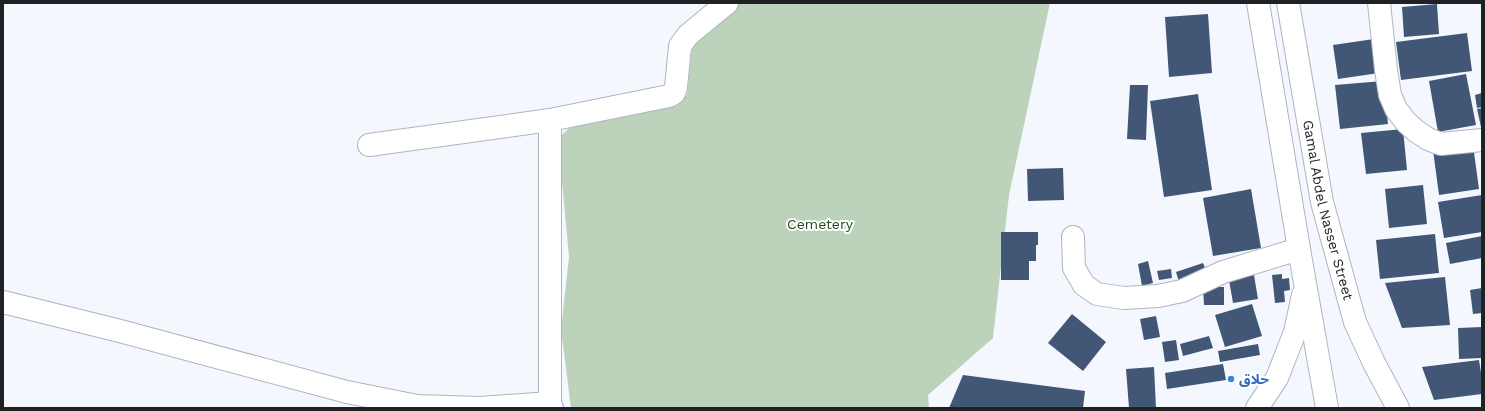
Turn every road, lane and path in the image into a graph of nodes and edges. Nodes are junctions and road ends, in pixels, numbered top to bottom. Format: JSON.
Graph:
{"nodes":[{"id":1,"x":727,"y":3,"type":"edge"},
{"id":2,"x":1258,"y":3,"type":"edge"},
{"id":3,"x":1288,"y":3,"type":"edge"},
{"id":4,"x":1378,"y":3,"type":"edge"},
{"id":5,"x":550,"y":120,"type":"junction"},
{"id":6,"x":1482,"y":140,"type":"edge"},
{"id":7,"x":369,"y":146,"type":"dead end"},
{"id":8,"x":1073,"y":237,"type":"dead end"},
{"id":9,"x":1298,"y":249,"type":"junction"},
{"id":10,"x":1305,"y":284,"type":"junction"},
{"id":11,"x":3,"y":302,"type":"edge"},
{"id":12,"x":343,"y":400,"type":"edge"},
{"id":13,"x":551,"y":406,"type":"edge"},
{"id":14,"x":1257,"y":408,"type":"edge"},
{"id":15,"x":1327,"y":408,"type":"edge"},
{"id":16,"x":1398,"y":408,"type":"edge"}],
"edges":[{"from":1,"to":5,"type":"street"},
{"from":2,"to":9,"type":"street"},
{"from":3,"to":16,"type":"street","name":"Gamal Abdel Nasser Street"},
{"from":4,"to":6,"type":"street"},
{"from":5,"to":7,"type":"street"},
{"from":5,"to":13,"type":"street"},
{"from":8,"to":9,"type":"street"},
{"from":9,"to":10,"type":"street"},
{"from":10,"to":14,"type":"street"},
{"from":10,"to":15,"type":"street"},
{"from":11,"to":12,"type":"street"},
{"from":12,"to":13,"type":"street"}]}
